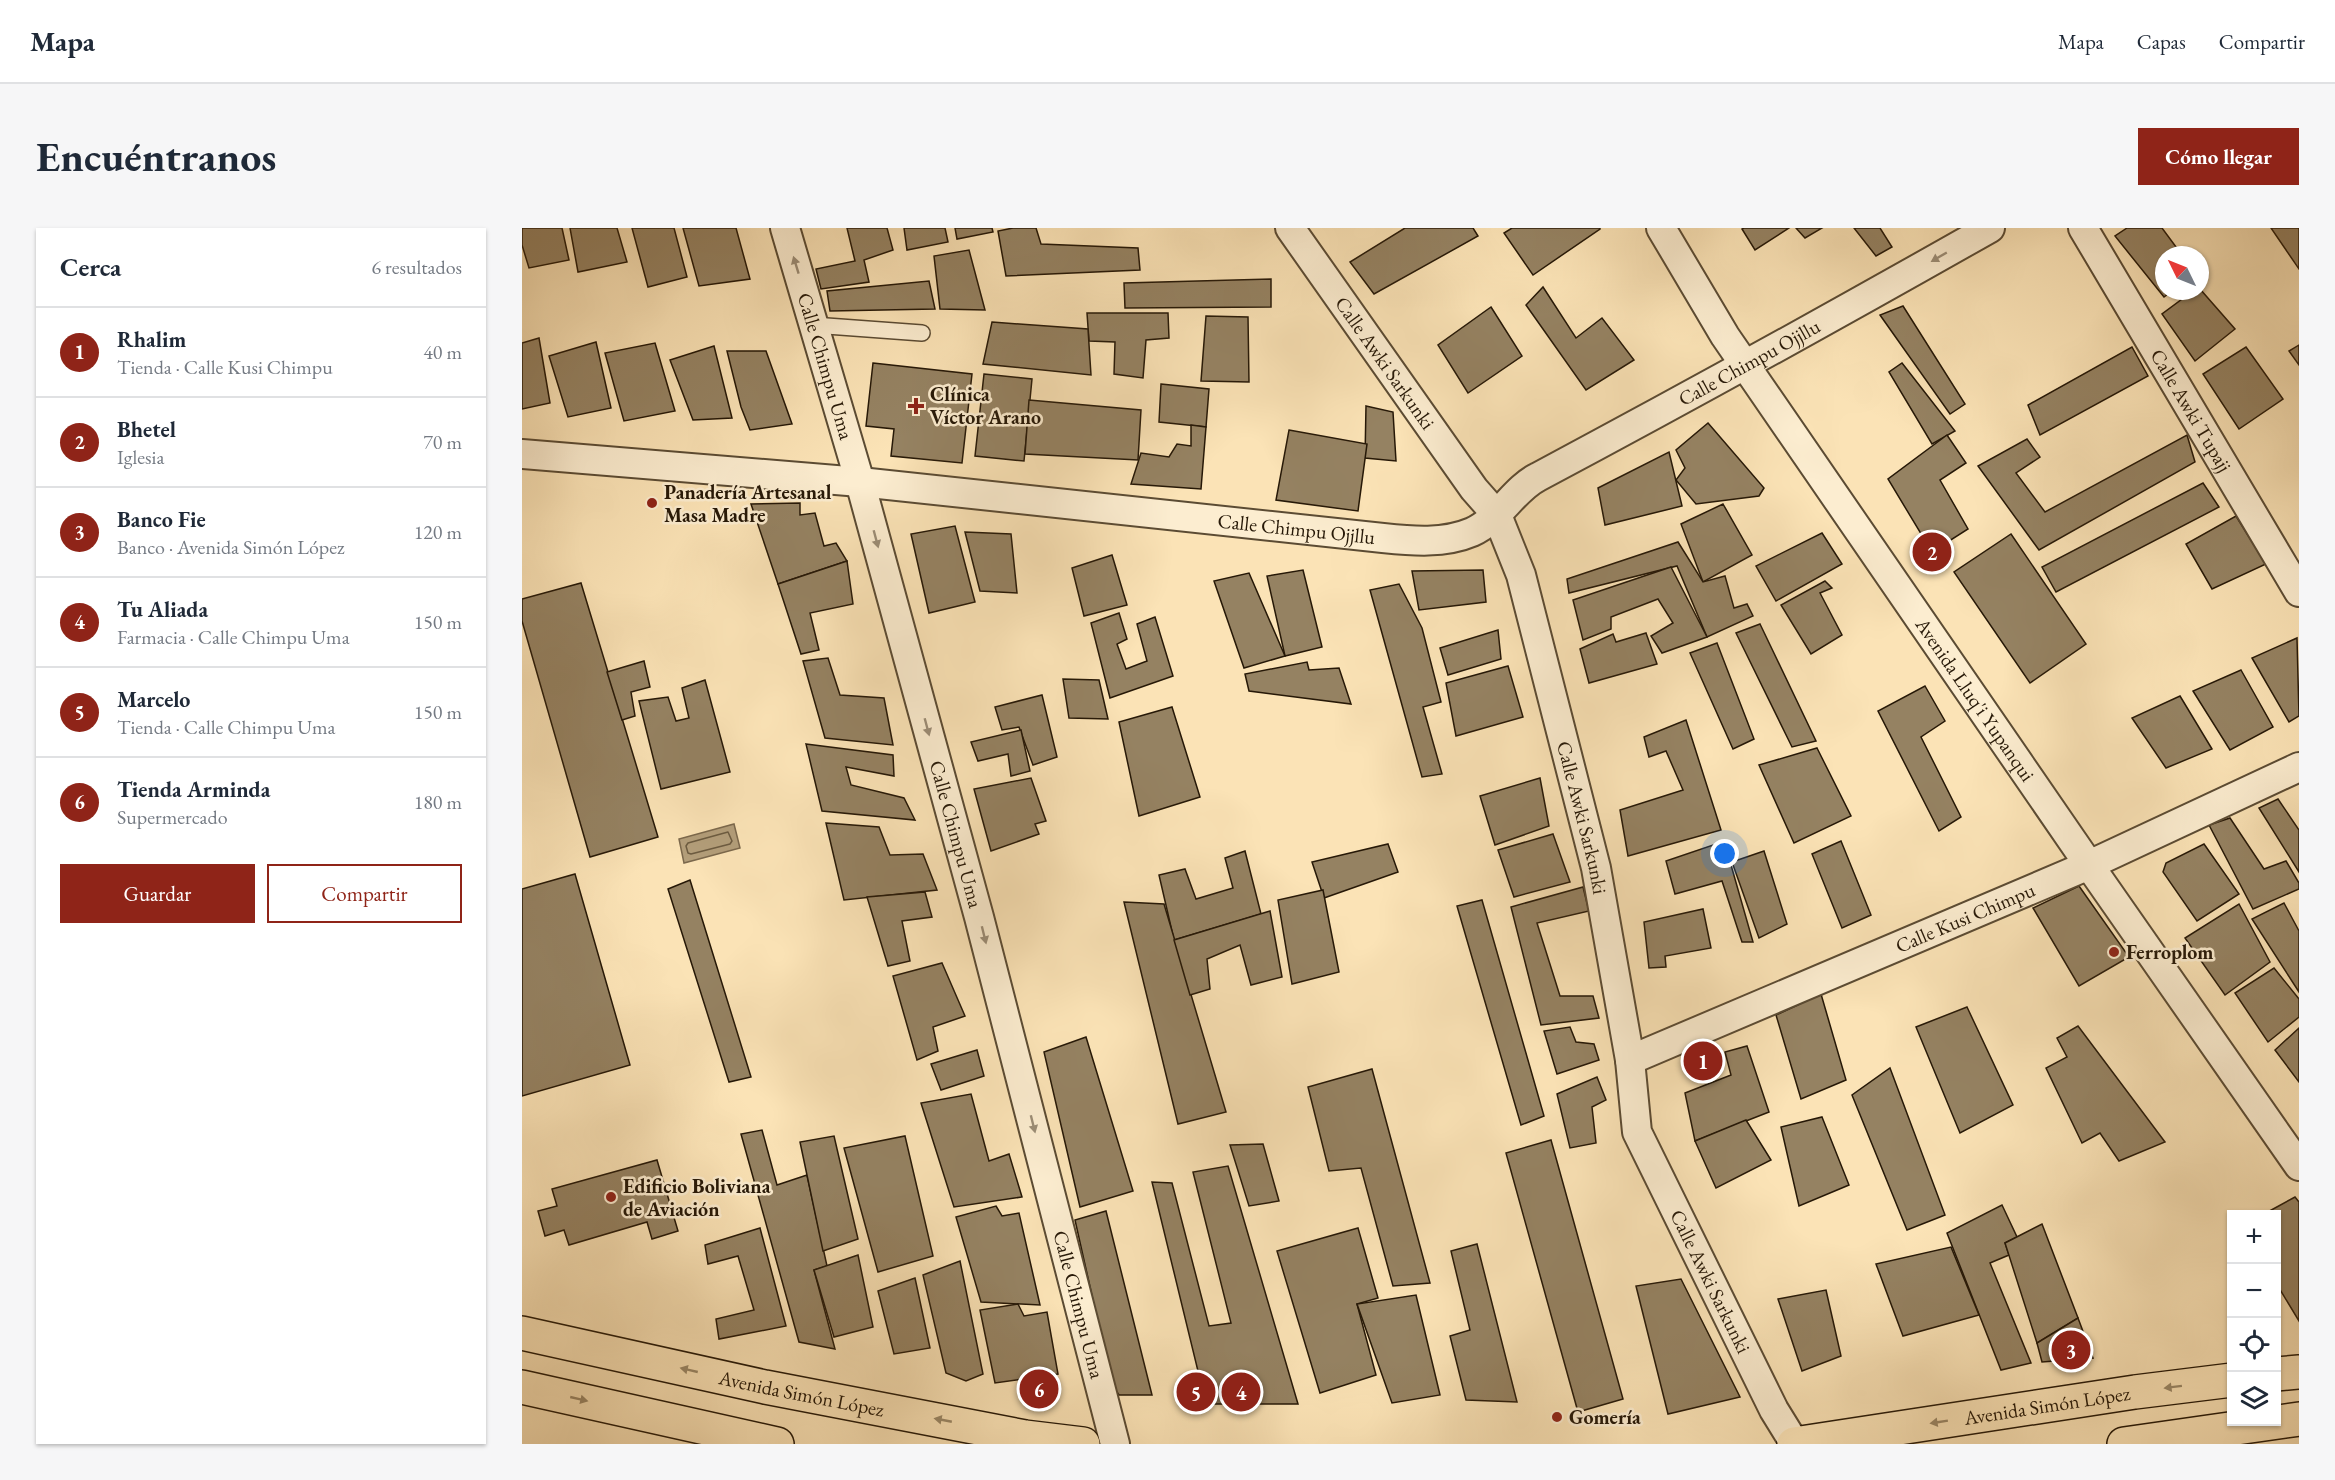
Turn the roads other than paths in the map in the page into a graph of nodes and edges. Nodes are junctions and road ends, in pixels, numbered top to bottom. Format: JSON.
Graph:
{"nodes":[{"id":1,"x":784,"y":228,"type":"edge"},
{"id":2,"x":1290,"y":228,"type":"edge"},
{"id":3,"x":1660,"y":228,"type":"edge"},
{"id":4,"x":1990,"y":228,"type":"edge"},
{"id":5,"x":2083,"y":228,"type":"edge"},
{"id":6,"x":813,"y":325,"type":"junction"},
{"id":7,"x":922,"y":333,"type":"dead end"},
{"id":8,"x":1746,"y":364,"type":"junction"},
{"id":9,"x":522,"y":454,"type":"edge"},
{"id":10,"x":860,"y":482,"type":"junction"},
{"id":11,"x":1497,"y":515,"type":"junction"},
{"id":12,"x":2299,"y":592,"type":"edge"},
{"id":13,"x":2299,"y":767,"type":"edge"},
{"id":14,"x":2089,"y":865,"type":"junction"},
{"id":15,"x":1630,"y":1060,"type":"junction"},
{"id":16,"x":2299,"y":1166,"type":"edge"},
{"id":17,"x":522,"y":1333,"type":"edge"},
{"id":18,"x":2299,"y":1372,"type":"edge"},
{"id":19,"x":2281,"y":1374,"type":"edge"},
{"id":20,"x":2227,"y":1381,"type":"edge"},
{"id":21,"x":522,"y":1386,"type":"edge"},
{"id":22,"x":2299,"y":1419,"type":"edge"},
{"id":23,"x":773,"y":1444,"type":"edge"},
{"id":24,"x":1083,"y":1444,"type":"edge"},
{"id":25,"x":1115,"y":1444,"type":"edge"},
{"id":26,"x":1794,"y":1444,"type":"edge"},
{"id":27,"x":2124,"y":1444,"type":"edge"}],
"edges":[{"from":6,"to":1,"type":"street","name":"Calle Chimpu Uma","one_way":true},
{"from":2,"to":11,"type":"street","name":"Calle Awki Sarkunki"},
{"from":3,"to":8,"type":"street","name":"Avenida Lluq'i Yupanqui"},
{"from":4,"to":8,"type":"street","name":"Calle Chimpu Ojjllu","one_way":true},
{"from":5,"to":12,"type":"street","name":"Calle Awki Tupajj"},
{"from":6,"to":7,"type":"lane"},
{"from":6,"to":10,"type":"street","name":"Calle Chimpu Uma"},
{"from":8,"to":11,"type":"street","name":"Calle Chimpu Ojjllu"},
{"from":8,"to":14,"type":"street","name":"Avenida Lluq'i Yupanqui"},
{"from":9,"to":10,"type":"street","name":"Calle Chimpu Ojjllu"},
{"from":10,"to":11,"type":"street","name":"Calle Chimpu Ojjllu"},
{"from":10,"to":25,"type":"street","name":"Calle Chimpu Uma","one_way":true},
{"from":11,"to":15,"type":"street","name":"Calle Awki Sarkunki"},
{"from":13,"to":14,"type":"street","name":"Calle Kusi Chimpu"},
{"from":14,"to":15,"type":"street","name":"Calle Kusi Chimpu"},
{"from":14,"to":16,"type":"street","name":"Avenida Lluq'i Yupanqui"},
{"from":15,"to":26,"type":"street","name":"Calle Awki Sarkunki"},
{"from":24,"to":17,"type":"main road","name":"Avenida Simón López","one_way":true},
{"from":18,"to":19,"type":"main road"},
{"from":20,"to":26,"type":"main road","name":"Avenida Simón López","one_way":true},
{"from":21,"to":23,"type":"main road","one_way":true},
{"from":22,"to":27,"type":"main road"}]}
